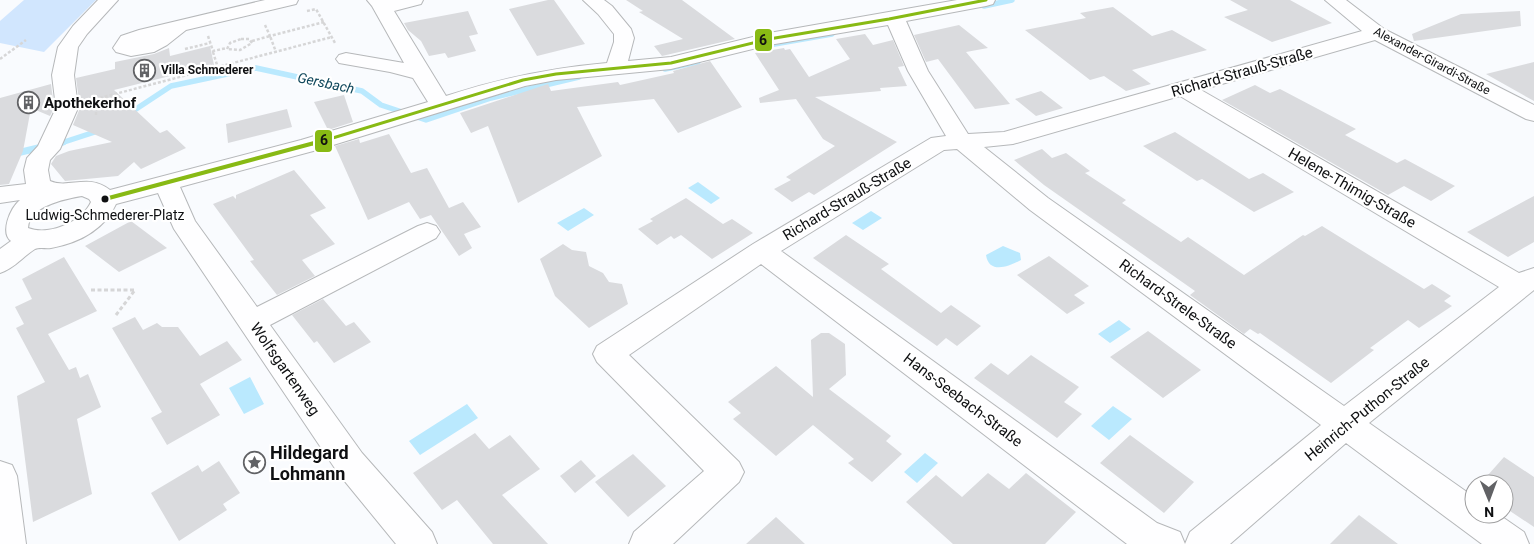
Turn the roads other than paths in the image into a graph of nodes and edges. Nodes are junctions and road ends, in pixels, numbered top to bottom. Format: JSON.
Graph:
{"nodes":[{"id":1,"x":109,"y":0,"type":"edge"},
{"id":2,"x":289,"y":0,"type":"edge"},
{"id":3,"x":414,"y":0,"type":"edge"},
{"id":4,"x":592,"y":0,"type":"edge"},
{"id":5,"x":986,"y":0,"type":"edge"},
{"id":6,"x":1334,"y":0,"type":"edge"},
{"id":7,"x":380,"y":4,"type":"edge"},
{"id":8,"x":896,"y":23,"type":"junction"},
{"id":9,"x":179,"y":26,"type":"dead end"},
{"id":10,"x":1377,"y":33,"type":"junction"},
{"id":11,"x":346,"y":59,"type":"road end"},
{"id":12,"x":618,"y":69,"type":"junction"},
{"id":13,"x":421,"y":74,"type":"junction"},
{"id":14,"x":1184,"y":89,"type":"junction"},
{"id":15,"x":423,"y":110,"type":"junction"},
{"id":16,"x":1534,"y":114,"type":"edge"},
{"id":17,"x":960,"y":140,"type":"junction"},
{"id":18,"x":166,"y":184,"type":"junction"},
{"id":19,"x":0,"y":195,"type":"edge"},
{"id":20,"x":50,"y":196,"type":"junction"},
{"id":21,"x":105,"y":199,"type":"junction"},
{"id":22,"x":427,"y":232,"type":"dead end"},
{"id":23,"x":30,"y":240,"type":"junction"},
{"id":24,"x":762,"y":251,"type":"junction"},
{"id":25,"x":0,"y":263,"type":"edge"},
{"id":26,"x":1527,"y":282,"type":"edge"},
{"id":27,"x":252,"y":322,"type":"junction"},
{"id":28,"x":1345,"y":424,"type":"junction"},
{"id":29,"x":0,"y":476,"type":"edge"},
{"id":30,"x":8,"y":544,"type":"edge"},
{"id":31,"x":419,"y":544,"type":"edge"},
{"id":32,"x":647,"y":544,"type":"edge"},
{"id":33,"x":1167,"y":544,"type":"edge"},
{"id":34,"x":1203,"y":544,"type":"edge"},
{"id":35,"x":1511,"y":544,"type":"edge"}],
"edges":[{"from":1,"to":20,"type":"street"},
{"from":2,"to":9,"type":"street"},
{"from":3,"to":7,"type":"street"},
{"from":4,"to":12,"type":"street"},
{"from":5,"to":8,"type":"street"},
{"from":6,"to":10,"type":"street","name":"Alexander-Girardi-Straße"},
{"from":7,"to":13,"type":"street"},
{"from":8,"to":12,"type":"street"},
{"from":8,"to":17,"type":"street","name":"Richard-Strele-Straße"},
{"from":10,"to":14,"type":"street","name":"Richard-Strauß-Straße"},
{"from":10,"to":16,"type":"street","name":"Alexander-Girardi-Straße"},
{"from":11,"to":13,"type":"street"},
{"from":12,"to":15,"type":"street"},
{"from":13,"to":15,"type":"street"},
{"from":14,"to":17,"type":"street","name":"Richard-Strauß-Straße"},
{"from":14,"to":26,"type":"street","name":"Helene-Thimig-Straße"},
{"from":15,"to":18,"type":"street"},
{"from":17,"to":24,"type":"street","name":"Richard-Strauß-Straße"},
{"from":17,"to":28,"type":"street","name":"Richard-Strele-Straße"},
{"from":18,"to":21,"type":"street"},
{"from":18,"to":27,"type":"street","name":"Wolfsgartenweg"},
{"from":19,"to":20,"type":"street"},
{"from":20,"to":21,"type":"street"},
{"from":20,"to":23,"type":"street"},
{"from":21,"to":23,"type":"street"},
{"from":22,"to":27,"type":"street"},
{"from":23,"to":25,"type":"street"},
{"from":24,"to":32,"type":"street","name":"Richard-Strauß-Straße"},
{"from":24,"to":33,"type":"street","name":"Hans-Seebach-Straße"},
{"from":26,"to":28,"type":"street","name":"Heinrich-Puthon-Straße"},
{"from":27,"to":31,"type":"street","name":"Wolfsgartenweg"},
{"from":28,"to":34,"type":"street","name":"Heinrich-Puthon-Straße"},
{"from":28,"to":35,"type":"street","name":"Richard-Strele-Straße"},
{"from":29,"to":30,"type":"street"}]}
